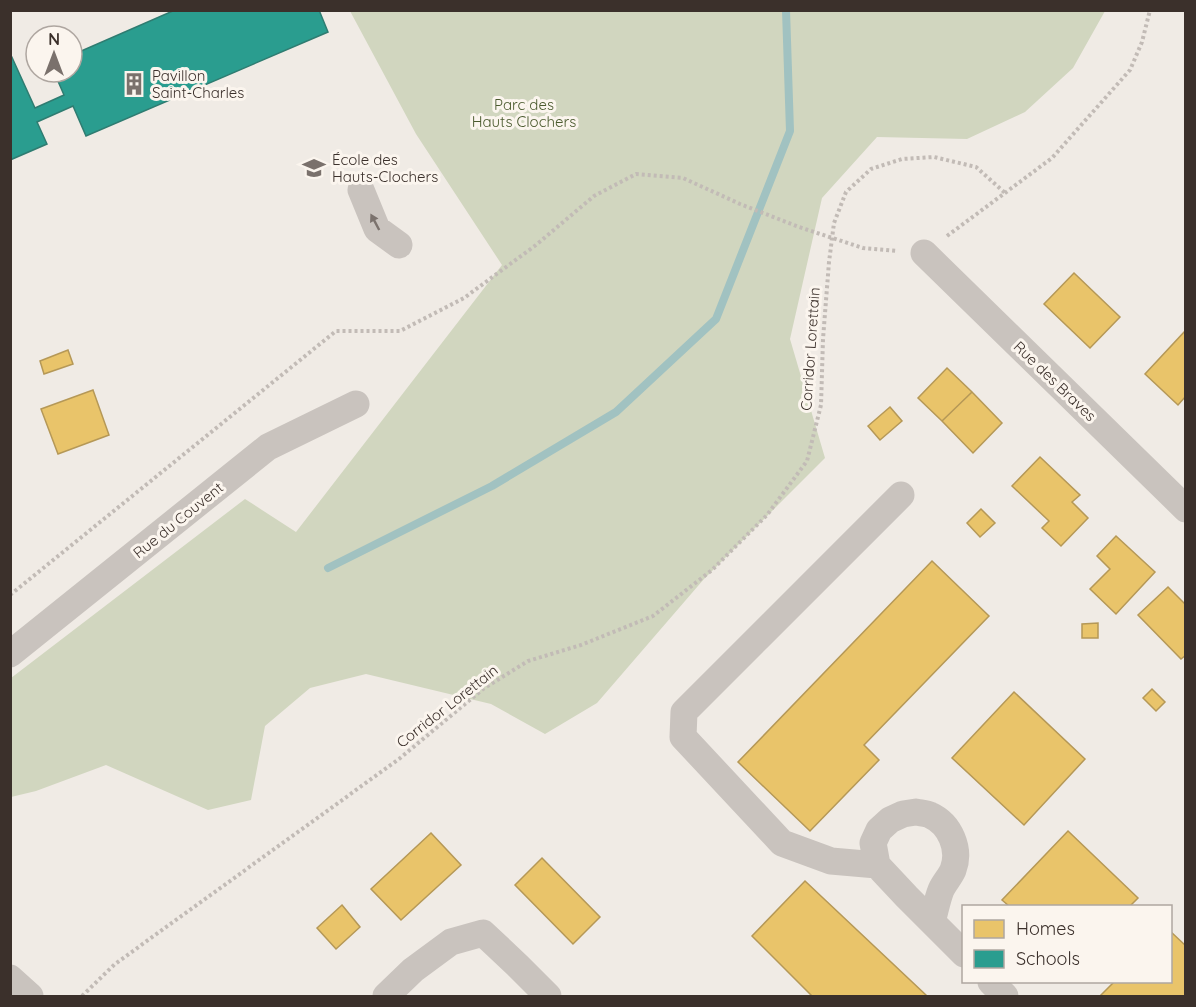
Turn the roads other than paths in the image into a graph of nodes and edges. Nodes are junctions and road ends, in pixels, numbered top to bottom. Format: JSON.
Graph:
{"nodes":[{"id":1,"x":361,"y":190,"type":"dead end"},
{"id":2,"x":399,"y":245,"type":"dead end"},
{"id":3,"x":924,"y":253,"type":"road end"},
{"id":4,"x":357,"y":404,"type":"dead end"},
{"id":5,"x":901,"y":495,"type":"dead end"},
{"id":6,"x":1181,"y":496,"type":"edge"},
{"id":7,"x":10,"y":654,"type":"edge"},
{"id":8,"x":877,"y":865,"type":"junction"},
{"id":9,"x":932,"y":922,"type":"junction"},
{"id":10,"x":962,"y":953,"type":"edge"},
{"id":11,"x":10,"y":978,"type":"edge"},
{"id":12,"x":993,"y":983,"type":"edge"},
{"id":13,"x":30,"y":996,"type":"edge"},
{"id":14,"x":386,"y":996,"type":"edge"},
{"id":15,"x":548,"y":996,"type":"edge"},
{"id":16,"x":1005,"y":996,"type":"edge"}],
"edges":[{"from":2,"to":1,"type":"street","one_way":true},
{"from":3,"to":6,"type":"street","name":"Rue des Braves"},
{"from":4,"to":7,"type":"street","name":"Rue du Couvent"},
{"from":5,"to":8,"type":"street"},
{"from":8,"to":9,"type":"street"},
{"from":8,"to":9,"type":"street"},
{"from":9,"to":10,"type":"street"},
{"from":11,"to":13,"type":"street"},
{"from":12,"to":16,"type":"street"},
{"from":14,"to":15,"type":"street"}]}
